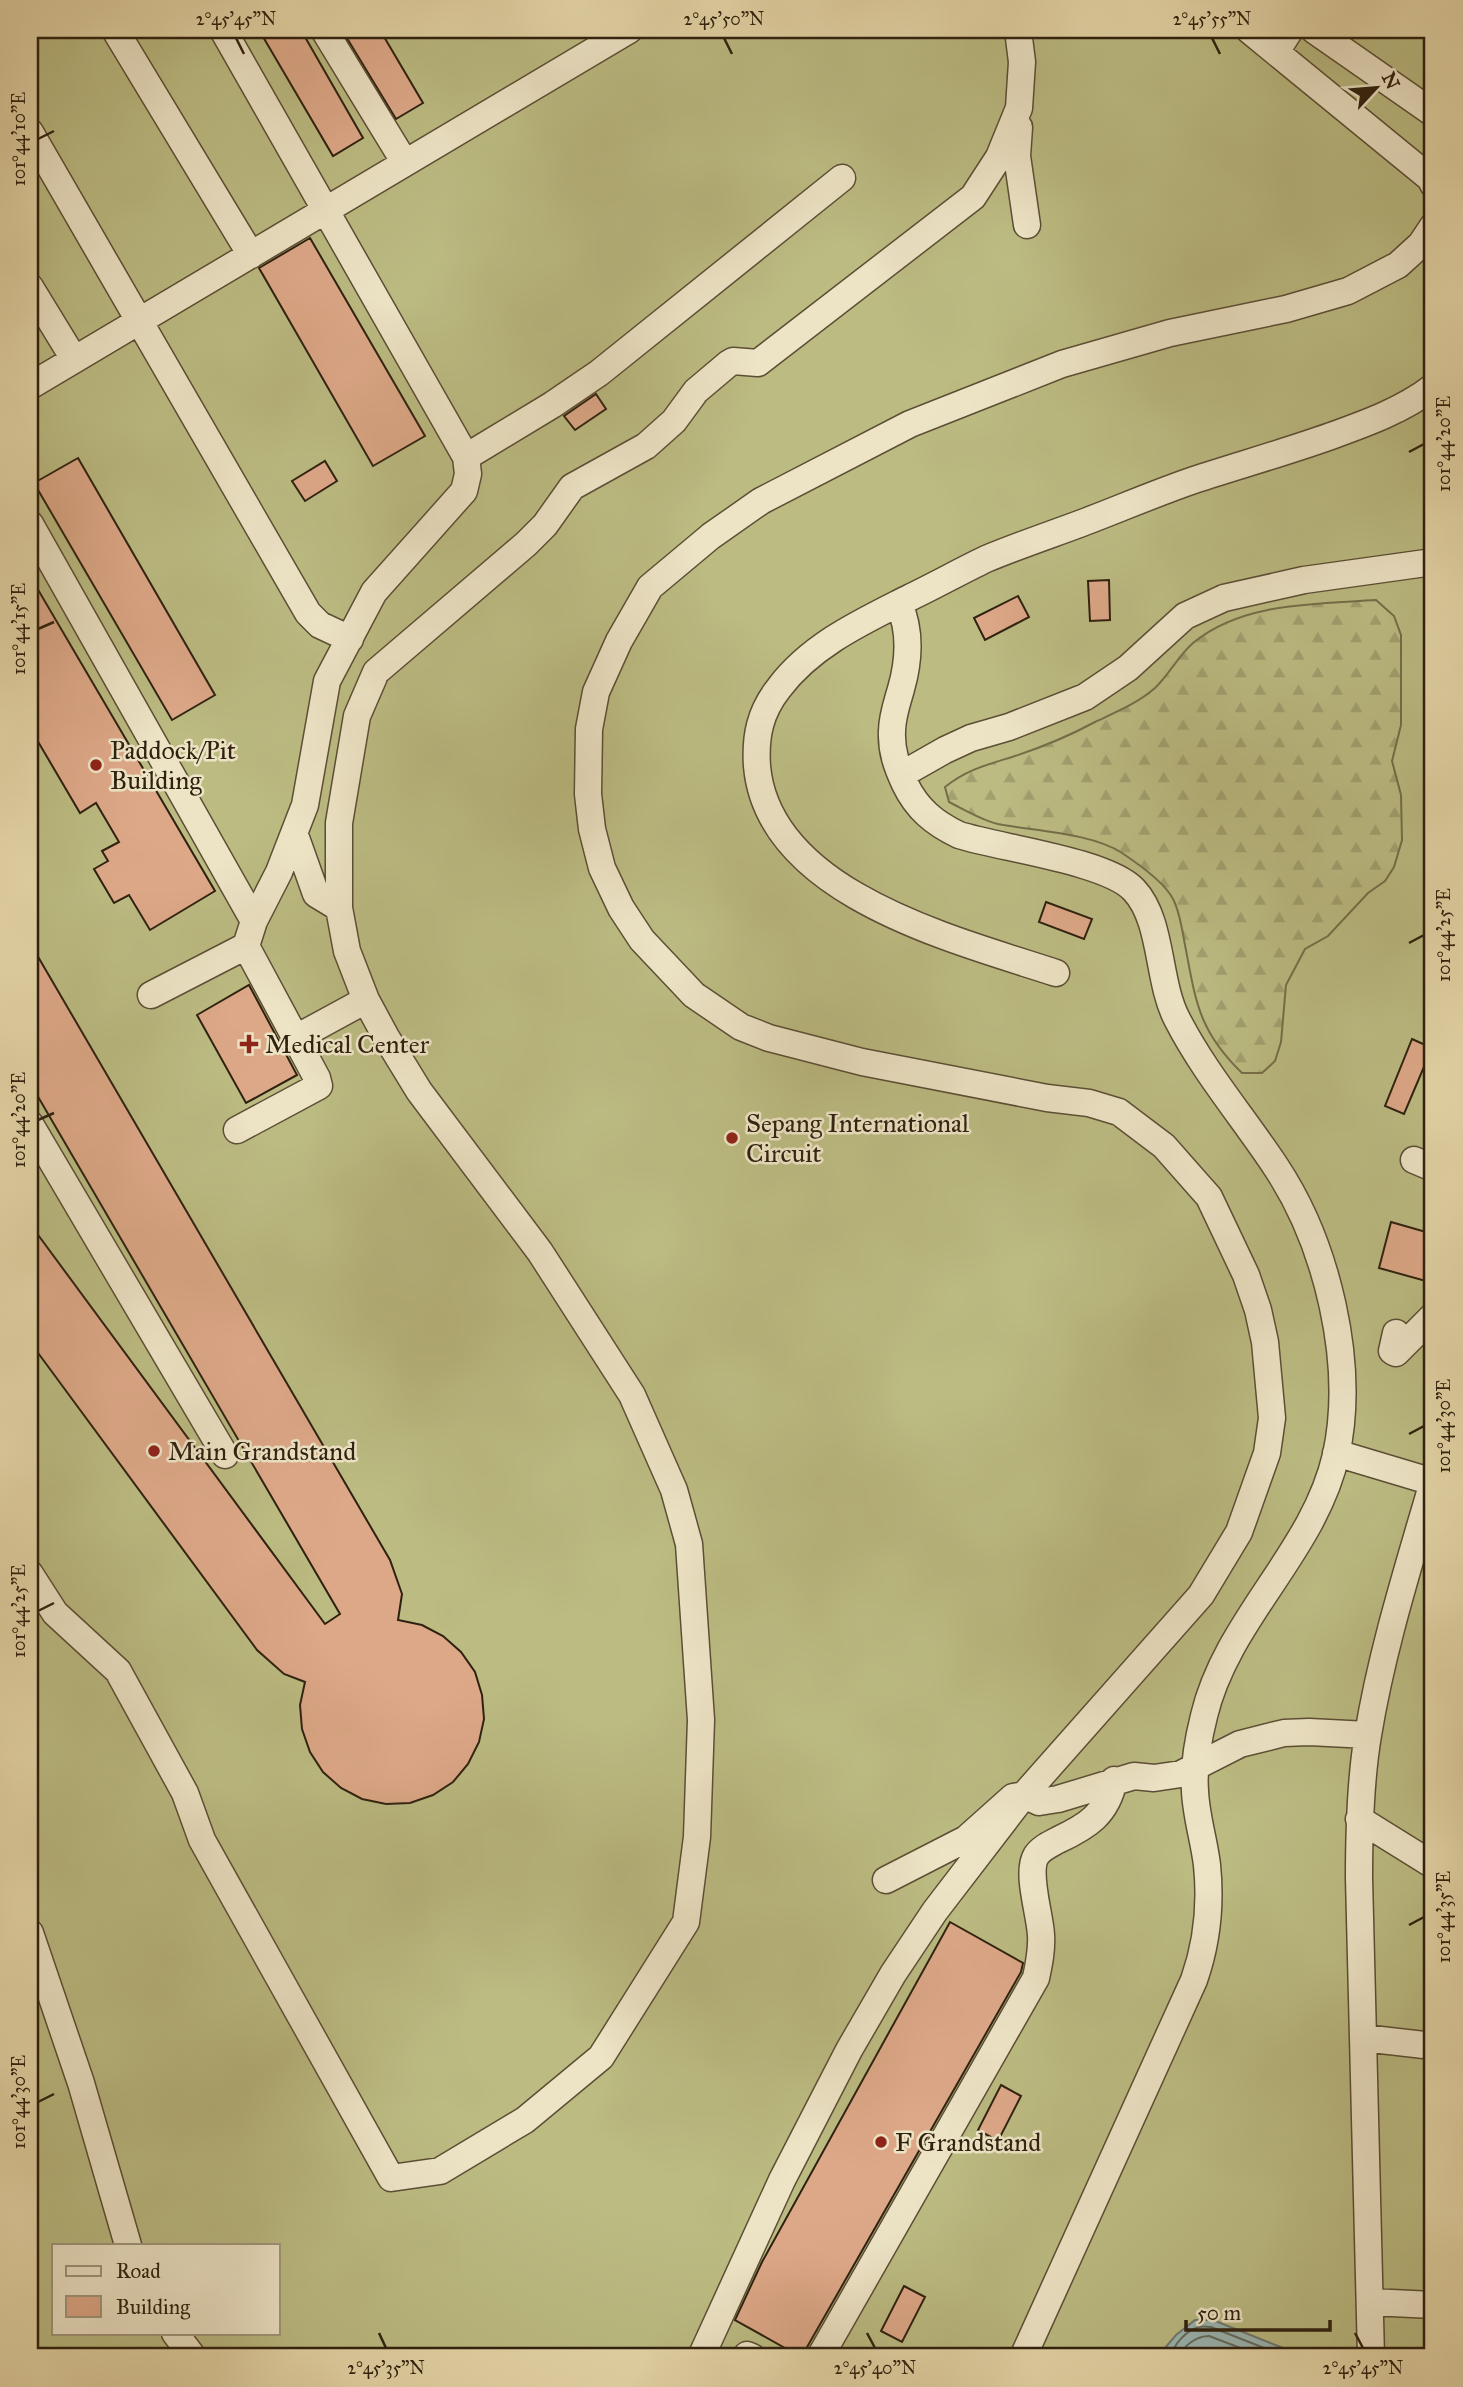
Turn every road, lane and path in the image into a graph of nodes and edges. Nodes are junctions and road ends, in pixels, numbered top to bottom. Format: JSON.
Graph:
{"nodes":[{"id":1,"x":115,"y":30,"type":"edge"},
{"id":2,"x":223,"y":30,"type":"edge"},
{"id":3,"x":324,"y":30,"type":"edge"},
{"id":4,"x":629,"y":30,"type":"edge"},
{"id":5,"x":1018,"y":30,"type":"edge"},
{"id":6,"x":1249,"y":30,"type":"edge"},
{"id":7,"x":1290,"y":30,"type":"edge"},
{"id":8,"x":1314,"y":30,"type":"edge"},
{"id":9,"x":1276,"y":52,"type":"junction"},
{"id":10,"x":1019,"y":108,"type":"junction"},
{"id":11,"x":1433,"y":113,"type":"edge"},
{"id":12,"x":30,"y":132,"type":"edge"},
{"id":13,"x":405,"y":163,"type":"junction"},
{"id":14,"x":1433,"y":184,"type":"edge"},
{"id":15,"x":832,"y":187,"type":"dead end"},
{"id":16,"x":326,"y":211,"type":"junction"},
{"id":17,"x":1027,"y":225,"type":"dead end"},
{"id":18,"x":1433,"y":226,"type":"edge"},
{"id":19,"x":251,"y":255,"type":"junction"},
{"id":20,"x":30,"y":287,"type":"edge"},
{"id":21,"x":140,"y":321,"type":"junction"},
{"id":22,"x":74,"y":359,"type":"junction"},
{"id":23,"x":30,"y":386,"type":"edge"},
{"id":24,"x":1433,"y":387,"type":"edge"},
{"id":25,"x":466,"y":457,"type":"junction"},
{"id":26,"x":30,"y":524,"type":"edge"},
{"id":27,"x":1433,"y":562,"type":"edge"},
{"id":28,"x":899,"y":604,"type":"junction"},
{"id":29,"x":350,"y":639,"type":"junction"},
{"id":30,"x":901,"y":775,"type":"junction"},
{"id":31,"x":295,"y":835,"type":"junction"},
{"id":32,"x":339,"y":908,"type":"junction"},
{"id":33,"x":250,"y":934,"type":"junction"},
{"id":34,"x":1056,"y":973,"type":"dead end"},
{"id":35,"x":151,"y":995,"type":"dead end"},
{"id":36,"x":366,"y":1000,"type":"junction"},
{"id":37,"x":296,"y":1038,"type":"junction"},
{"id":38,"x":30,"y":1124,"type":"edge"},
{"id":39,"x":237,"y":1130,"type":"dead end"},
{"id":40,"x":1433,"y":1316,"type":"edge"},
{"id":41,"x":1396,"y":1333,"type":"dead end"},
{"id":42,"x":1336,"y":1453,"type":"junction"},
{"id":43,"x":225,"y":1455,"type":"dead end"},
{"id":44,"x":1433,"y":1482,"type":"edge"},
{"id":45,"x":30,"y":1574,"type":"edge"},
{"id":46,"x":1368,"y":1735,"type":"junction"},
{"id":47,"x":1194,"y":1768,"type":"junction"},
{"id":48,"x":1114,"y":1780,"type":"junction"},
{"id":49,"x":1024,"y":1796,"type":"junction"},
{"id":50,"x":1359,"y":1819,"type":"junction"},
{"id":51,"x":1433,"y":1866,"type":"edge"},
{"id":52,"x":886,"y":1880,"type":"dead end"},
{"id":53,"x":30,"y":1933,"type":"edge"},
{"id":54,"x":1363,"y":2038,"type":"junction"},
{"id":55,"x":1433,"y":2046,"type":"edge"},
{"id":56,"x":128,"y":2244,"type":"edge"},
{"id":57,"x":1371,"y":2302,"type":"junction"},
{"id":58,"x":1433,"y":2305,"type":"edge"},
{"id":59,"x":176,"y":2334,"type":"edge"},
{"id":60,"x":192,"y":2357,"type":"edge"},
{"id":61,"x":701,"y":2357,"type":"edge"},
{"id":62,"x":820,"y":2357,"type":"edge"},
{"id":63,"x":1023,"y":2357,"type":"edge"},
{"id":64,"x":1371,"y":2357,"type":"edge"}],
"edges":[{"from":1,"to":19,"type":"street"},
{"from":2,"to":16,"type":"street"},
{"from":3,"to":13,"type":"street"},
{"from":4,"to":13,"type":"street"},
{"from":5,"to":10,"type":"street"},
{"from":6,"to":9,"type":"street"},
{"from":7,"to":9,"type":"street"},
{"from":8,"to":11,"type":"street"},
{"from":9,"to":14,"type":"street"},
{"from":10,"to":17,"type":"street"},
{"from":10,"to":32,"type":"street"},
{"from":12,"to":21,"type":"street"},
{"from":13,"to":16,"type":"street"},
{"from":15,"to":25,"type":"street"},
{"from":16,"to":19,"type":"street"},
{"from":16,"to":25,"type":"street"},
{"from":18,"to":49,"type":"street"},
{"from":19,"to":21,"type":"street"},
{"from":20,"to":22,"type":"street"},
{"from":21,"to":22,"type":"street"},
{"from":21,"to":29,"type":"street"},
{"from":22,"to":23,"type":"street"},
{"from":24,"to":28,"type":"street"},
{"from":25,"to":29,"type":"street"},
{"from":26,"to":33,"type":"street"},
{"from":27,"to":30,"type":"street"},
{"from":28,"to":30,"type":"street"},
{"from":28,"to":34,"type":"street"},
{"from":29,"to":31,"type":"street"},
{"from":30,"to":42,"type":"street"},
{"from":31,"to":32,"type":"street"},
{"from":31,"to":33,"type":"street"},
{"from":32,"to":36,"type":"street"},
{"from":33,"to":35,"type":"street"},
{"from":33,"to":37,"type":"street"},
{"from":36,"to":37,"type":"street"},
{"from":36,"to":45,"type":"street"},
{"from":37,"to":39,"type":"street"},
{"from":38,"to":43,"type":"street"},
{"from":40,"to":41,"type":"street"},
{"from":42,"to":44,"type":"street"},
{"from":42,"to":47,"type":"street"},
{"from":44,"to":46,"type":"street"},
{"from":46,"to":47,"type":"street"},
{"from":46,"to":50,"type":"street"},
{"from":47,"to":48,"type":"street"},
{"from":47,"to":63,"type":"street"},
{"from":48,"to":49,"type":"street"},
{"from":48,"to":62,"type":"street"},
{"from":49,"to":52,"type":"street"},
{"from":49,"to":61,"type":"street"},
{"from":50,"to":51,"type":"street"},
{"from":50,"to":54,"type":"street"},
{"from":53,"to":56,"type":"street"},
{"from":54,"to":55,"type":"street"},
{"from":54,"to":57,"type":"street"},
{"from":57,"to":58,"type":"street"},
{"from":57,"to":64,"type":"street"},
{"from":59,"to":60,"type":"street"}]}
